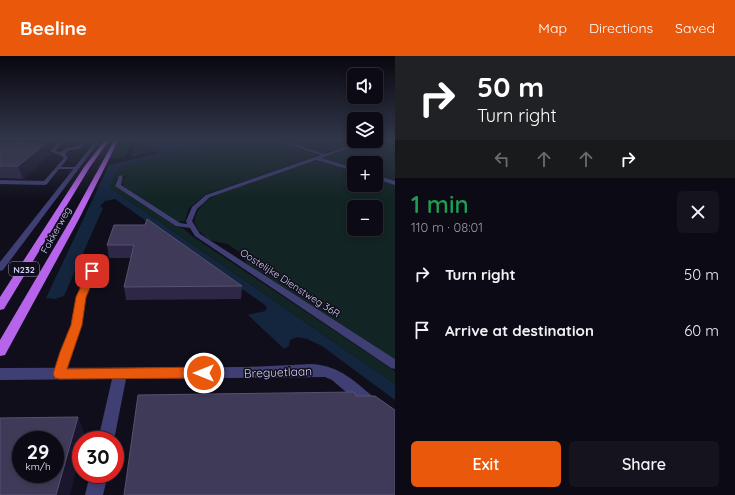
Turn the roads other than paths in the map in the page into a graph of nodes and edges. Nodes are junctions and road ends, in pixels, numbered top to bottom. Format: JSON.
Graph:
{"nodes":[{"id":1,"x":65,"y":159,"type":"edge"},
{"id":2,"x":83,"y":159,"type":"edge"},
{"id":3,"x":93,"y":159,"type":"edge"},
{"id":4,"x":106,"y":159,"type":"edge"},
{"id":5,"x":312,"y":159,"type":"edge"},
{"id":6,"x":321,"y":159,"type":"edge"},
{"id":7,"x":58,"y":168,"type":"junction"},
{"id":8,"x":76,"y":168,"type":"junction"},
{"id":9,"x":347,"y":168,"type":"edge"},
{"id":10,"x":121,"y":176,"type":"dead end"},
{"id":11,"x":383,"y":179,"type":"edge"},
{"id":12,"x":0,"y":182,"type":"edge"},
{"id":13,"x":395,"y":183,"type":"edge"},
{"id":14,"x":191,"y":226,"type":"junction"},
{"id":15,"x":98,"y":258,"type":"dead end"},
{"id":16,"x":0,"y":268,"type":"edge"},
{"id":17,"x":0,"y":306,"type":"edge"},
{"id":18,"x":0,"y":351,"type":"edge"},
{"id":19,"x":395,"y":365,"type":"edge"},
{"id":20,"x":0,"y":374,"type":"edge"},
{"id":21,"x":60,"y":374,"type":"junction"},
{"id":22,"x":120,"y":374,"type":"junction"},
{"id":23,"x":383,"y":413,"type":"edge"},
{"id":24,"x":108,"y":431,"type":"edge"},
{"id":25,"x":97,"y":483,"type":"edge"},
{"id":26,"x":94,"y":495,"type":"edge"}],
"edges":[{"from":1,"to":7,"type":"lane"},
{"from":2,"to":8,"type":"street","name":"Fokkerweg"},
{"from":3,"to":17,"type":"main road","name":"Fokkerweg","number":"N232"},
{"from":4,"to":18,"type":"main road","name":"Fokkerweg","number":"N232"},
{"from":5,"to":14,"type":"lane"},
{"from":6,"to":9,"type":"lane"},
{"from":7,"to":8,"type":"lane"},
{"from":7,"to":12,"type":"lane"},
{"from":8,"to":16,"type":"street","name":"Fokkerweg"},
{"from":10,"to":14,"type":"lane"},
{"from":11,"to":13,"type":"lane"},
{"from":14,"to":19,"type":"lane","name":"Oostelijke Dienstweg 36R"},
{"from":15,"to":21,"type":"lane"},
{"from":20,"to":21,"type":"street","name":"Breguetlaan"},
{"from":21,"to":22,"type":"street","name":"Breguetlaan"},
{"from":22,"to":23,"type":"street","name":"Breguetlaan"},
{"from":22,"to":24,"type":"street"},
{"from":25,"to":26,"type":"street"}]}
